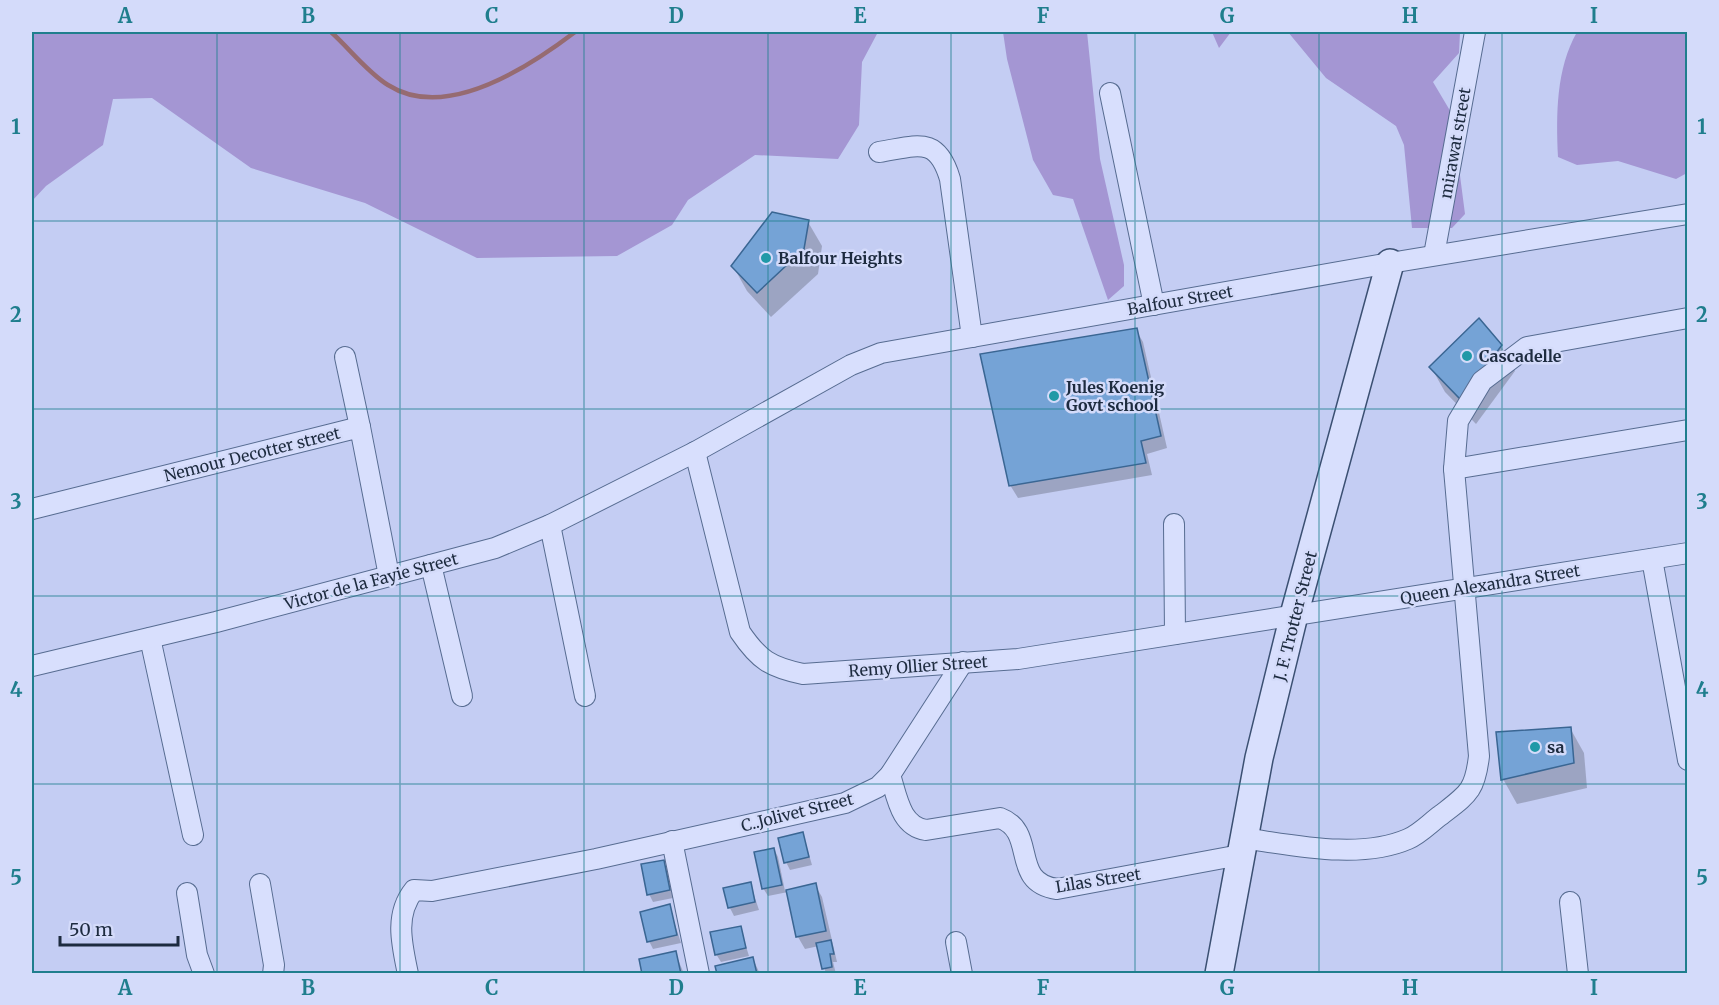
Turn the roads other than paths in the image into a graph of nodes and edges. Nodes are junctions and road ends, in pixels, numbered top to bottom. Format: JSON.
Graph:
{"nodes":[{"id":1,"x":1475,"y":32,"type":"edge"},
{"id":2,"x":1110,"y":93,"type":"dead end"},
{"id":3,"x":879,"y":152,"type":"dead end"},
{"id":4,"x":1688,"y":214,"type":"edge"},
{"id":5,"x":1434,"y":255,"type":"junction"},
{"id":6,"x":1390,"y":263,"type":"junction"},
{"id":7,"x":1154,"y":305,"type":"junction"},
{"id":8,"x":1688,"y":318,"type":"edge"},
{"id":9,"x":972,"y":337,"type":"junction"},
{"id":10,"x":345,"y":357,"type":"dead end"},
{"id":11,"x":360,"y":427,"type":"junction"},
{"id":12,"x":1688,"y":430,"type":"edge"},
{"id":13,"x":695,"y":452,"type":"junction"},
{"id":14,"x":1454,"y":469,"type":"junction"},
{"id":15,"x":32,"y":508,"type":"edge"},
{"id":16,"x":1174,"y":524,"type":"dead end"},
{"id":17,"x":550,"y":525,"type":"junction"},
{"id":18,"x":1688,"y":553,"type":"edge"},
{"id":19,"x":1652,"y":559,"type":"junction"},
{"id":20,"x":431,"y":565,"type":"junction"},
{"id":21,"x":389,"y":576,"type":"junction"},
{"id":22,"x":1464,"y":587,"type":"junction"},
{"id":23,"x":1294,"y":615,"type":"junction"},
{"id":24,"x":1175,"y":634,"type":"junction"},
{"id":25,"x":150,"y":638,"type":"junction"},
{"id":26,"x":963,"y":662,"type":"junction"},
{"id":27,"x":32,"y":666,"type":"edge"},
{"id":28,"x":462,"y":696,"type":"dead end"},
{"id":29,"x":585,"y":696,"type":"dead end"},
{"id":30,"x":1684,"y":720,"type":"edge"},
{"id":31,"x":1688,"y":760,"type":"edge"},
{"id":32,"x":890,"y":775,"type":"junction"},
{"id":33,"x":193,"y":835,"type":"dead end"},
{"id":34,"x":672,"y":841,"type":"junction"},
{"id":35,"x":1242,"y":847,"type":"junction"},
{"id":36,"x":260,"y":884,"type":"dead end"},
{"id":37,"x":187,"y":894,"type":"dead end"},
{"id":38,"x":1570,"y":902,"type":"dead end"},
{"id":39,"x":956,"y":942,"type":"dead end"},
{"id":40,"x":204,"y":974,"type":"edge"},
{"id":41,"x":273,"y":974,"type":"edge"},
{"id":42,"x":408,"y":974,"type":"edge"},
{"id":43,"x":699,"y":974,"type":"edge"},
{"id":44,"x":962,"y":974,"type":"edge"},
{"id":45,"x":1219,"y":974,"type":"edge"},
{"id":46,"x":1578,"y":974,"type":"edge"}],
"edges":[{"from":1,"to":5,"type":"street","name":"mirawat street"},
{"from":2,"to":7,"type":"street"},
{"from":3,"to":9,"type":"street"},
{"from":4,"to":5,"type":"street","name":"Balfour Street"},
{"from":5,"to":6,"type":"street","name":"Balfour Street"},
{"from":6,"to":7,"type":"street","name":"Balfour Street"},
{"from":6,"to":23,"type":"street","name":"J. F. Trotter Street"},
{"from":7,"to":9,"type":"street","name":"Balfour Street"},
{"from":8,"to":14,"type":"street"},
{"from":9,"to":13,"type":"street","name":"Balfour Street"},
{"from":10,"to":11,"type":"street"},
{"from":11,"to":15,"type":"street","name":"Nemour Decotter street"},
{"from":11,"to":21,"type":"street","name":"Nemour Decotter street"},
{"from":12,"to":14,"type":"street"},
{"from":13,"to":17,"type":"street","name":"Victor de la Fayie Street"},
{"from":13,"to":26,"type":"street","name":"Remy Ollier Street"},
{"from":14,"to":22,"type":"street"},
{"from":16,"to":24,"type":"street"},
{"from":17,"to":20,"type":"street","name":"Victor de la Fayie Street"},
{"from":17,"to":29,"type":"street"},
{"from":18,"to":19,"type":"street","name":"Queen Alexandra Street"},
{"from":19,"to":22,"type":"street","name":"Queen Alexandra Street"},
{"from":19,"to":30,"type":"street"},
{"from":20,"to":21,"type":"street","name":"Victor de la Fayie Street"},
{"from":20,"to":28,"type":"street"},
{"from":21,"to":25,"type":"street","name":"Victor de la Fayie Street"},
{"from":22,"to":23,"type":"street","name":"Queen Alexandra Street"},
{"from":22,"to":35,"type":"street"},
{"from":23,"to":24,"type":"street","name":"Remy Ollier Street"},
{"from":23,"to":35,"type":"street","name":"J. F. Trotter Street"},
{"from":24,"to":26,"type":"street","name":"Remy Ollier Street"},
{"from":25,"to":27,"type":"street","name":"Victor de la Fayie Street"},
{"from":25,"to":33,"type":"street"},
{"from":26,"to":32,"type":"street","name":"C..Jolivet Street"},
{"from":30,"to":31,"type":"street"},
{"from":32,"to":34,"type":"street","name":"C..Jolivet Street"},
{"from":32,"to":35,"type":"street","name":"Lilas Street"},
{"from":34,"to":42,"type":"street","name":"C..Jolivet Street"},
{"from":34,"to":43,"type":"street"},
{"from":35,"to":45,"type":"street","name":"J. F. Trotter Street"},
{"from":36,"to":41,"type":"street"},
{"from":37,"to":40,"type":"street"},
{"from":38,"to":46,"type":"street"},
{"from":39,"to":44,"type":"street"}]}
